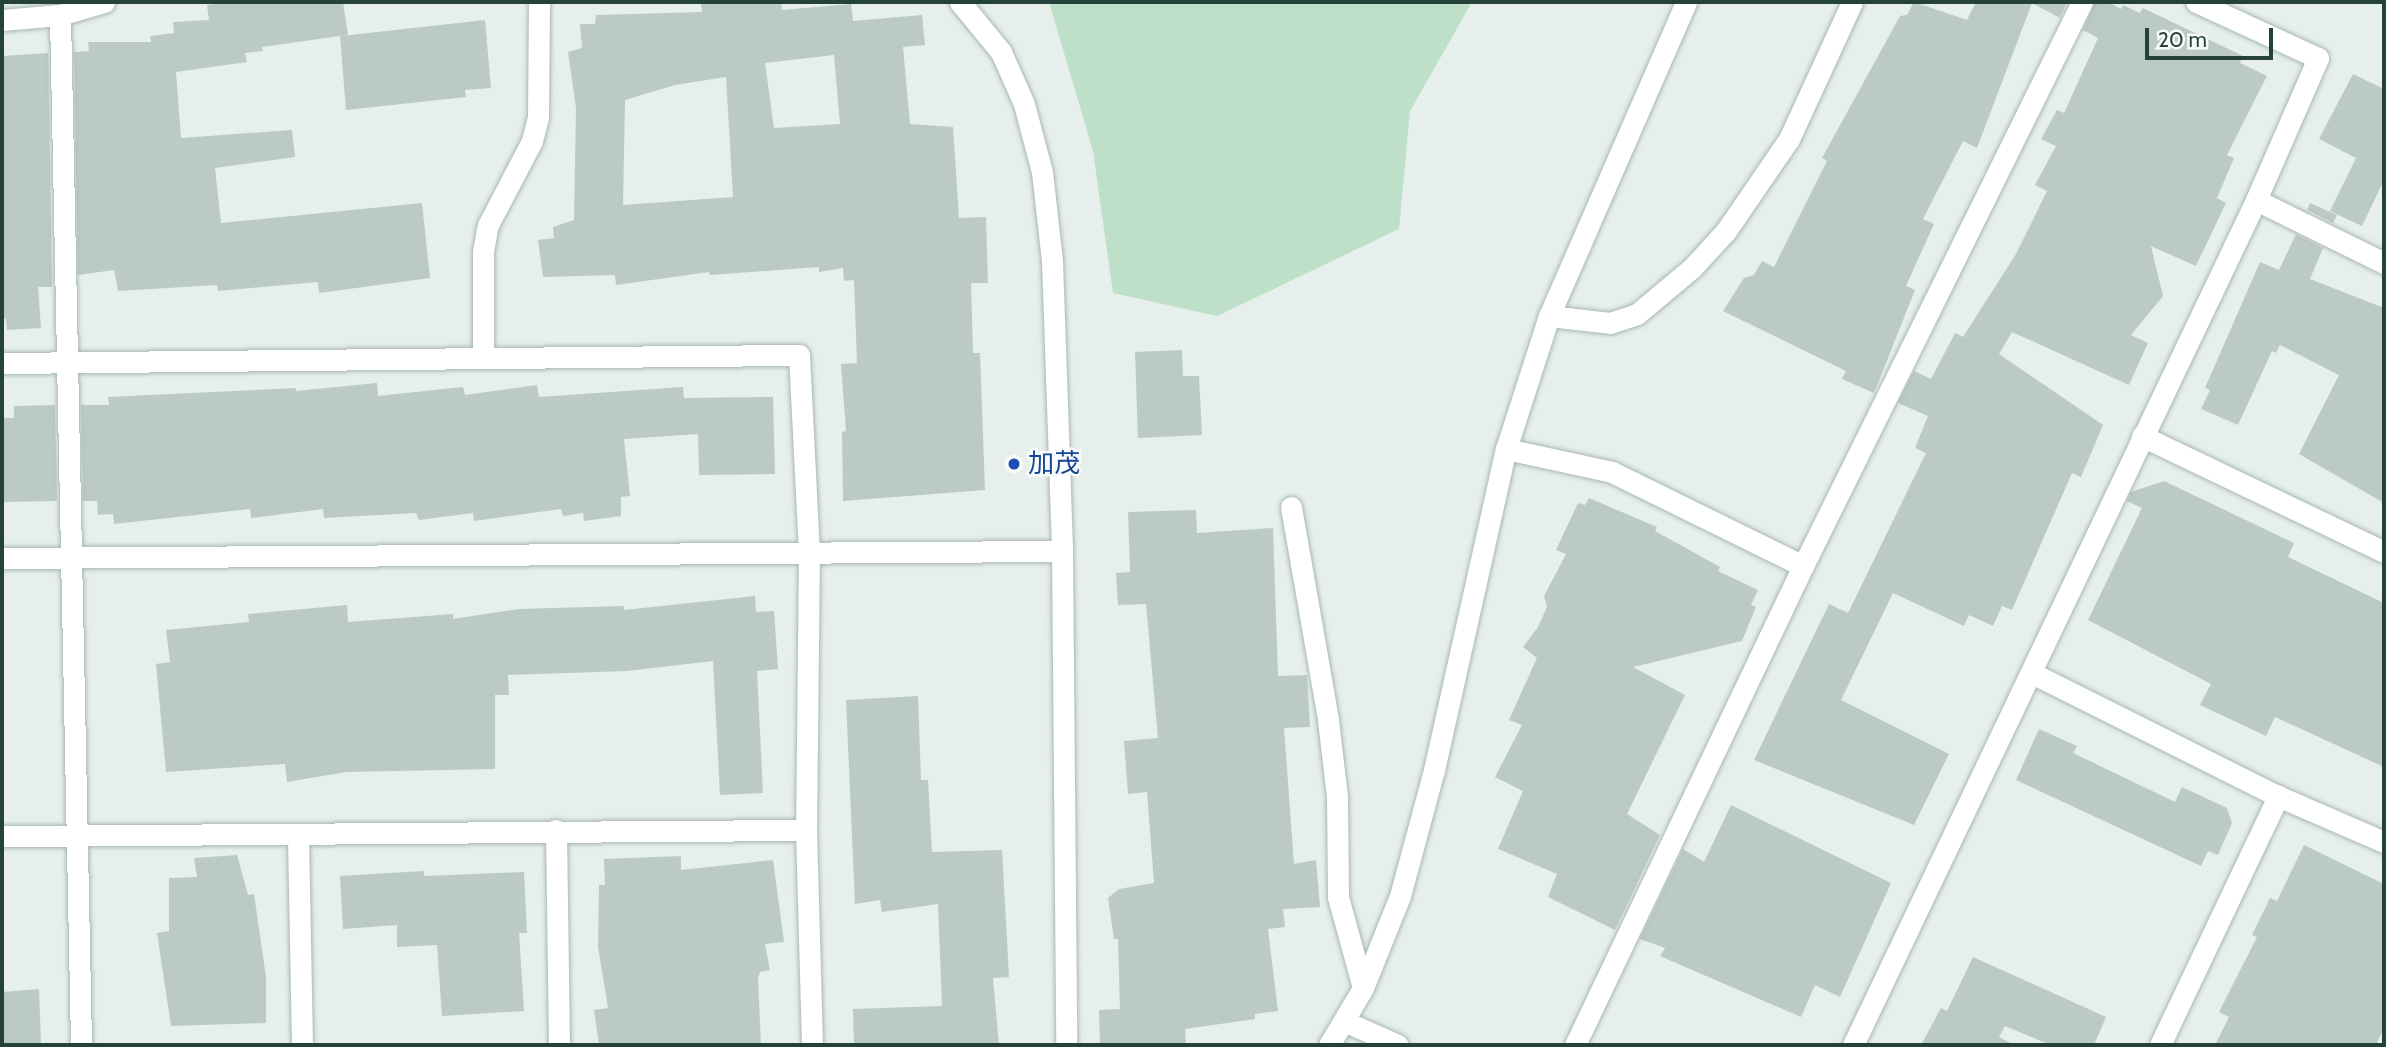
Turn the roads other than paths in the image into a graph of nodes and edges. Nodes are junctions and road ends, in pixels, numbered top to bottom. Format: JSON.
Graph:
{"nodes":[{"id":1,"x":104,"y":2,"type":"edge"},
{"id":2,"x":539,"y":2,"type":"edge"},
{"id":3,"x":960,"y":2,"type":"edge"},
{"id":4,"x":1686,"y":2,"type":"edge"},
{"id":5,"x":1852,"y":2,"type":"edge"},
{"id":6,"x":2082,"y":2,"type":"edge"},
{"id":7,"x":2196,"y":2,"type":"edge"},
{"id":8,"x":60,"y":15,"type":"junction"},
{"id":9,"x":2,"y":20,"type":"edge"},
{"id":10,"x":2256,"y":201,"type":"junction"},
{"id":11,"x":2384,"y":263,"type":"edge"},
{"id":12,"x":1549,"y":316,"type":"junction"},
{"id":13,"x":483,"y":358,"type":"junction"},
{"id":14,"x":2,"y":363,"type":"edge"},
{"id":15,"x":67,"y":363,"type":"junction"},
{"id":16,"x":2143,"y":436,"type":"junction"},
{"id":17,"x":1506,"y":449,"type":"junction"},
{"id":18,"x":1291,"y":507,"type":"dead end"},
{"id":19,"x":809,"y":550,"type":"junction"},
{"id":20,"x":1062,"y":551,"type":"junction"},
{"id":21,"x":2384,"y":552,"type":"edge"},
{"id":22,"x":73,"y":557,"type":"junction"},
{"id":23,"x":2,"y":558,"type":"edge"},
{"id":24,"x":1803,"y":566,"type":"junction"},
{"id":25,"x":2032,"y":673,"type":"junction"},
{"id":26,"x":2278,"y":796,"type":"junction"},
{"id":27,"x":556,"y":830,"type":"junction"},
{"id":28,"x":806,"y":830,"type":"junction"},
{"id":29,"x":78,"y":833,"type":"junction"},
{"id":30,"x":2,"y":836,"type":"edge"},
{"id":31,"x":298,"y":836,"type":"junction"},
{"id":32,"x":2384,"y":842,"type":"edge"},
{"id":33,"x":1363,"y":988,"type":"junction"},
{"id":34,"x":1344,"y":1021,"type":"junction"},
{"id":35,"x":81,"y":1045,"type":"edge"},
{"id":36,"x":302,"y":1045,"type":"edge"},
{"id":37,"x":559,"y":1045,"type":"edge"},
{"id":38,"x":812,"y":1045,"type":"edge"},
{"id":39,"x":1066,"y":1045,"type":"edge"},
{"id":40,"x":1329,"y":1045,"type":"edge"},
{"id":41,"x":1398,"y":1045,"type":"edge"},
{"id":42,"x":1576,"y":1045,"type":"edge"},
{"id":43,"x":1853,"y":1045,"type":"edge"},
{"id":44,"x":2160,"y":1045,"type":"edge"}],
"edges":[{"from":1,"to":8,"type":"street"},
{"from":2,"to":13,"type":"street"},
{"from":3,"to":20,"type":"street"},
{"from":4,"to":12,"type":"street"},
{"from":5,"to":12,"type":"street"},
{"from":6,"to":24,"type":"street"},
{"from":7,"to":10,"type":"street"},
{"from":8,"to":9,"type":"street"},
{"from":8,"to":15,"type":"street"},
{"from":10,"to":11,"type":"street"},
{"from":10,"to":16,"type":"street"},
{"from":12,"to":17,"type":"street"},
{"from":13,"to":15,"type":"street"},
{"from":13,"to":19,"type":"street"},
{"from":14,"to":15,"type":"street"},
{"from":15,"to":22,"type":"street"},
{"from":16,"to":21,"type":"street"},
{"from":16,"to":25,"type":"street"},
{"from":17,"to":24,"type":"street"},
{"from":17,"to":33,"type":"street"},
{"from":18,"to":33,"type":"street"},
{"from":19,"to":20,"type":"street"},
{"from":19,"to":22,"type":"street"},
{"from":19,"to":28,"type":"street"},
{"from":20,"to":39,"type":"street"},
{"from":22,"to":23,"type":"street"},
{"from":22,"to":29,"type":"street"},
{"from":24,"to":42,"type":"street"},
{"from":25,"to":26,"type":"street"},
{"from":25,"to":43,"type":"street"},
{"from":26,"to":32,"type":"street"},
{"from":26,"to":44,"type":"street"},
{"from":27,"to":28,"type":"street"},
{"from":27,"to":31,"type":"street"},
{"from":27,"to":37,"type":"street"},
{"from":28,"to":38,"type":"street"},
{"from":29,"to":30,"type":"street"},
{"from":29,"to":31,"type":"street"},
{"from":29,"to":35,"type":"street"},
{"from":31,"to":36,"type":"street"},
{"from":33,"to":34,"type":"street"},
{"from":34,"to":40,"type":"street"},
{"from":34,"to":41,"type":"street"}]}
